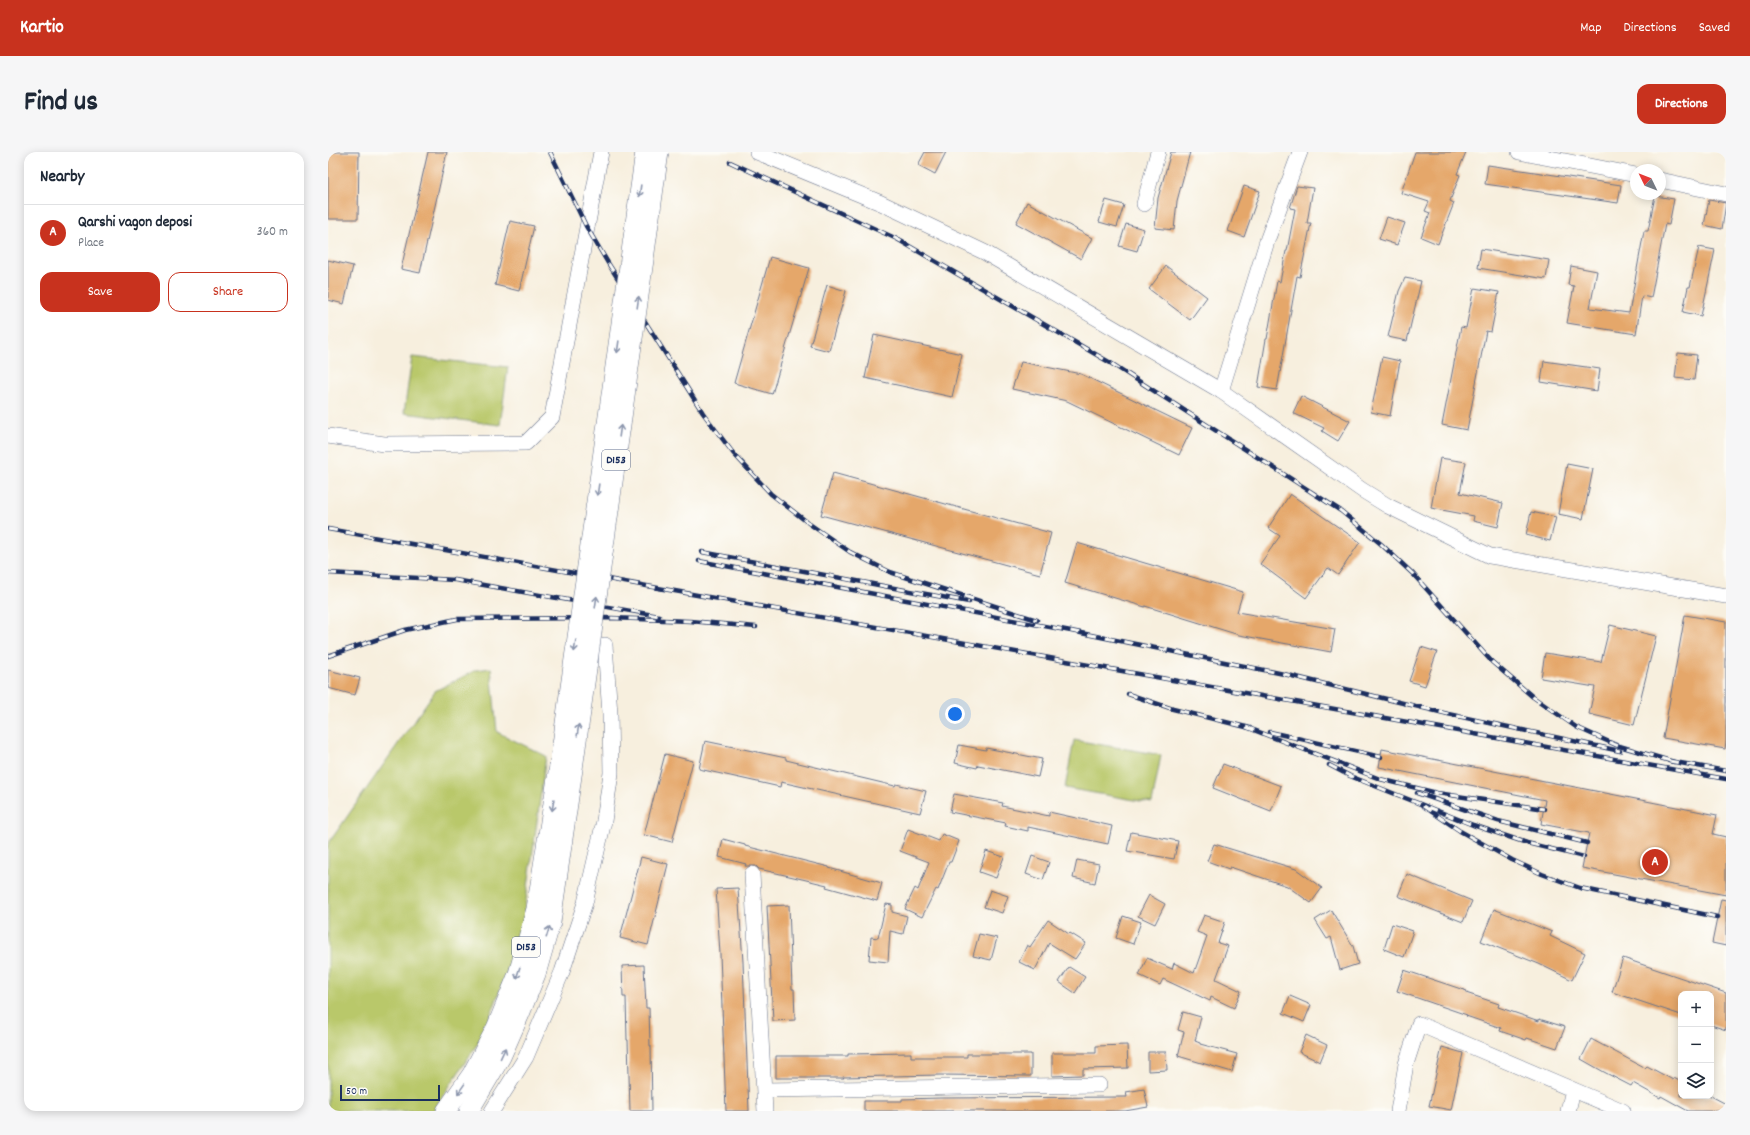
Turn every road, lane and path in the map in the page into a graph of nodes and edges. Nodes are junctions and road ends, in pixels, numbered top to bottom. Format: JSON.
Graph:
{"nodes":[{"id":1,"x":601,"y":152,"type":"edge"},
{"id":2,"x":645,"y":152,"type":"edge"},
{"id":3,"x":659,"y":152,"type":"edge"},
{"id":4,"x":757,"y":152,"type":"edge"},
{"id":5,"x":1158,"y":152,"type":"edge"},
{"id":6,"x":1300,"y":152,"type":"edge"},
{"id":7,"x":1519,"y":152,"type":"edge"},
{"id":8,"x":1630,"y":174,"type":"edge"},
{"id":9,"x":1666,"y":181,"type":"edge"},
{"id":10,"x":1726,"y":194,"type":"edge"},
{"id":11,"x":1144,"y":204,"type":"dead end"},
{"id":12,"x":1221,"y":391,"type":"junction"},
{"id":13,"x":328,"y":436,"type":"edge"},
{"id":14,"x":1726,"y":596,"type":"edge"},
{"id":15,"x":605,"y":645,"type":"dead end"},
{"id":16,"x":566,"y":767,"type":"junction"},
{"id":17,"x":752,"y":874,"type":"dead end"},
{"id":18,"x":1099,"y":1085,"type":"dead end"},
{"id":19,"x":765,"y":1090,"type":"junction"},
{"id":20,"x":1573,"y":1090,"type":"junction"},
{"id":21,"x":446,"y":1111,"type":"edge"},
{"id":22,"x":469,"y":1111,"type":"edge"},
{"id":23,"x":492,"y":1111,"type":"edge"},
{"id":24,"x":765,"y":1111,"type":"edge"},
{"id":25,"x":1398,"y":1111,"type":"edge"},
{"id":26,"x":1568,"y":1111,"type":"edge"},
{"id":27,"x":1623,"y":1111,"type":"edge"}],
"edges":[{"from":1,"to":13,"type":"street"},
{"from":2,"to":16,"type":"main road","number":"D153","one_way":true,"bridge":true},
{"from":16,"to":3,"type":"main road","number":"D153","one_way":true,"bridge":true},
{"from":4,"to":12,"type":"street"},
{"from":5,"to":11,"type":"street"},
{"from":6,"to":12,"type":"street"},
{"from":7,"to":8,"type":"street"},
{"from":9,"to":10,"type":"street"},
{"from":12,"to":14,"type":"street"},
{"from":15,"to":23,"type":"street"},
{"from":16,"to":21,"type":"main road","number":"D153","one_way":true},
{"from":22,"to":16,"type":"main road","number":"D153","one_way":true},
{"from":17,"to":19,"type":"street"},
{"from":18,"to":19,"type":"street"},
{"from":19,"to":24,"type":"street"},
{"from":20,"to":25,"type":"street"},
{"from":20,"to":26,"type":"street"},
{"from":20,"to":27,"type":"street"}]}
